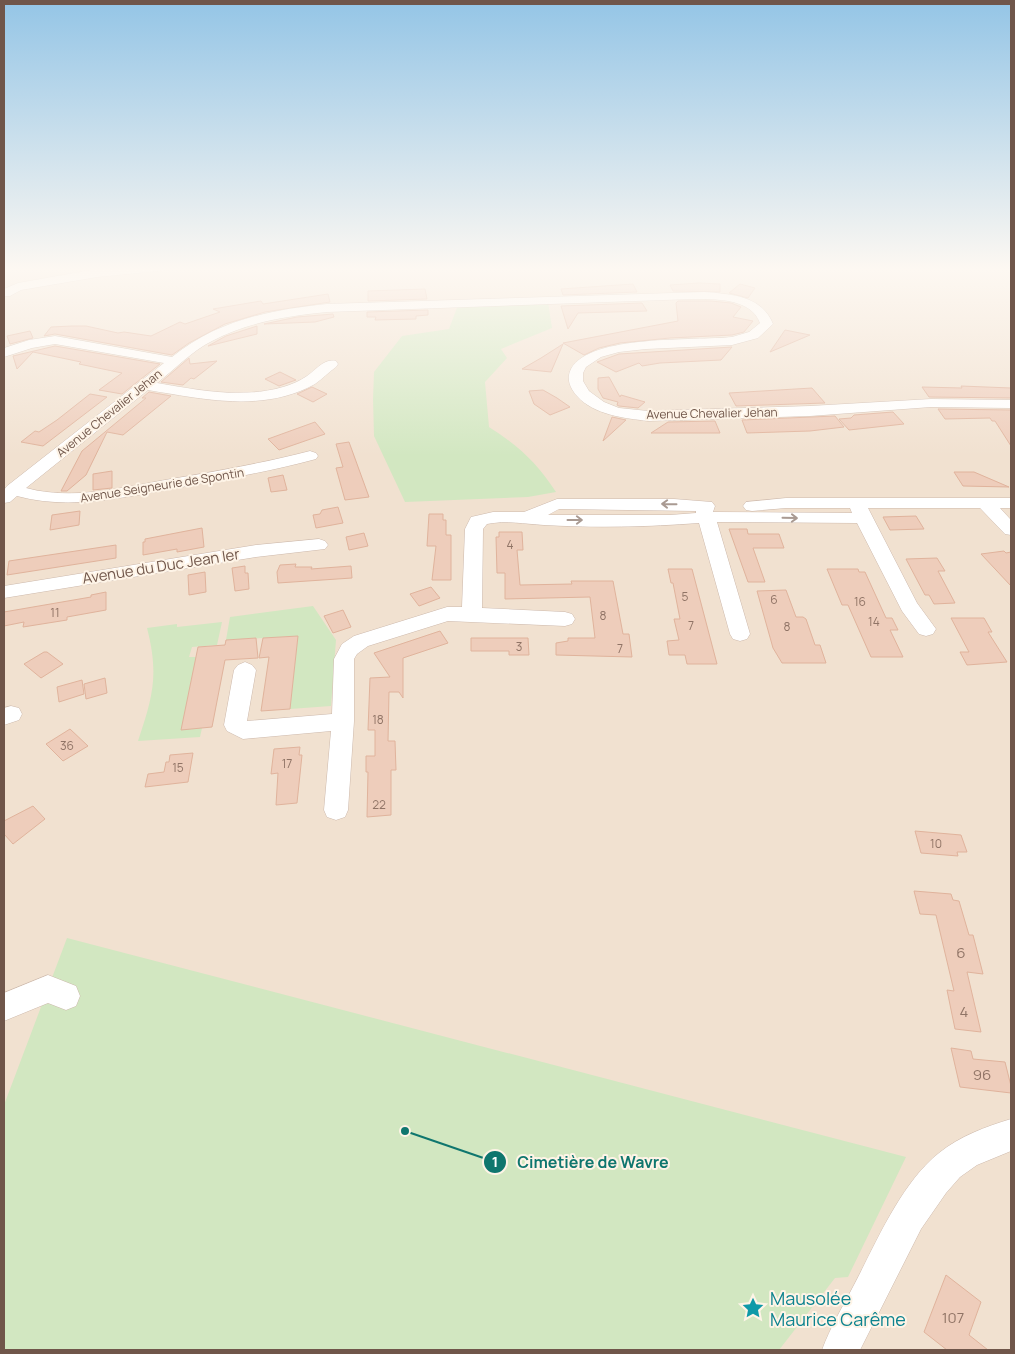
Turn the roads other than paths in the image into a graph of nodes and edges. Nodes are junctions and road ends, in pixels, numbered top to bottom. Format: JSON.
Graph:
{"nodes":[{"id":1,"x":225,"y":330,"type":"edge"},
{"id":2,"x":764,"y":330,"type":"edge"},
{"id":3,"x":4,"y":353,"type":"edge"},
{"id":4,"x":173,"y":361,"type":"junction"},
{"id":5,"x":331,"y":364,"type":"dead end"},
{"id":6,"x":145,"y":385,"type":"junction"},
{"id":7,"x":1011,"y":404,"type":"edge"},
{"id":8,"x":310,"y":456,"type":"dead end"},
{"id":9,"x":8,"y":494,"type":"edge"},
{"id":10,"x":985,"y":503,"type":"junction"},
{"id":11,"x":1011,"y":503,"type":"edge"},
{"id":12,"x":860,"y":510,"type":"junction"},
{"id":13,"x":705,"y":512,"type":"junction"},
{"id":14,"x":1011,"y":530,"type":"edge"},
{"id":15,"x":319,"y":545,"type":"dead end"},
{"id":16,"x":4,"y":592,"type":"edge"},
{"id":17,"x":472,"y":614,"type":"junction"},
{"id":18,"x":565,"y":619,"type":"dead end"},
{"id":19,"x":926,"y":629,"type":"dead end"},
{"id":20,"x":740,"y":634,"type":"dead end"},
{"id":21,"x":245,"y":670,"type":"dead end"},
{"id":22,"x":343,"y":721,"type":"junction"},
{"id":23,"x":336,"y":810,"type":"dead end"},
{"id":24,"x":57,"y":993,"type":"dead end"},
{"id":25,"x":4,"y":1007,"type":"edge"},
{"id":26,"x":1011,"y":1135,"type":"edge"},
{"id":27,"x":840,"y":1350,"type":"edge"}],
"edges":[{"from":1,"to":4,"type":"street","name":"Avenue Chevalier Jehan"},
{"from":2,"to":7,"type":"street","name":"Avenue Chevalier Jehan"},
{"from":3,"to":4,"type":"street"},
{"from":4,"to":6,"type":"street","name":"Avenue Chevalier Jehan"},
{"from":5,"to":6,"type":"street"},
{"from":6,"to":9,"type":"street","name":"Avenue Chevalier Jehan"},
{"from":8,"to":9,"type":"street","name":"Avenue Seigneurie de Spontin"},
{"from":10,"to":11,"type":"street"},
{"from":10,"to":12,"type":"street"},
{"from":10,"to":14,"type":"street"},
{"from":12,"to":13,"type":"street"},
{"from":12,"to":19,"type":"street"},
{"from":13,"to":17,"type":"street"},
{"from":13,"to":20,"type":"street"},
{"from":15,"to":16,"type":"street","name":"Avenue du Duc Jean Ier"},
{"from":17,"to":18,"type":"street"},
{"from":17,"to":22,"type":"street"},
{"from":21,"to":22,"type":"street"},
{"from":22,"to":23,"type":"street"},
{"from":24,"to":25,"type":"street"},
{"from":26,"to":27,"type":"street"}]}
